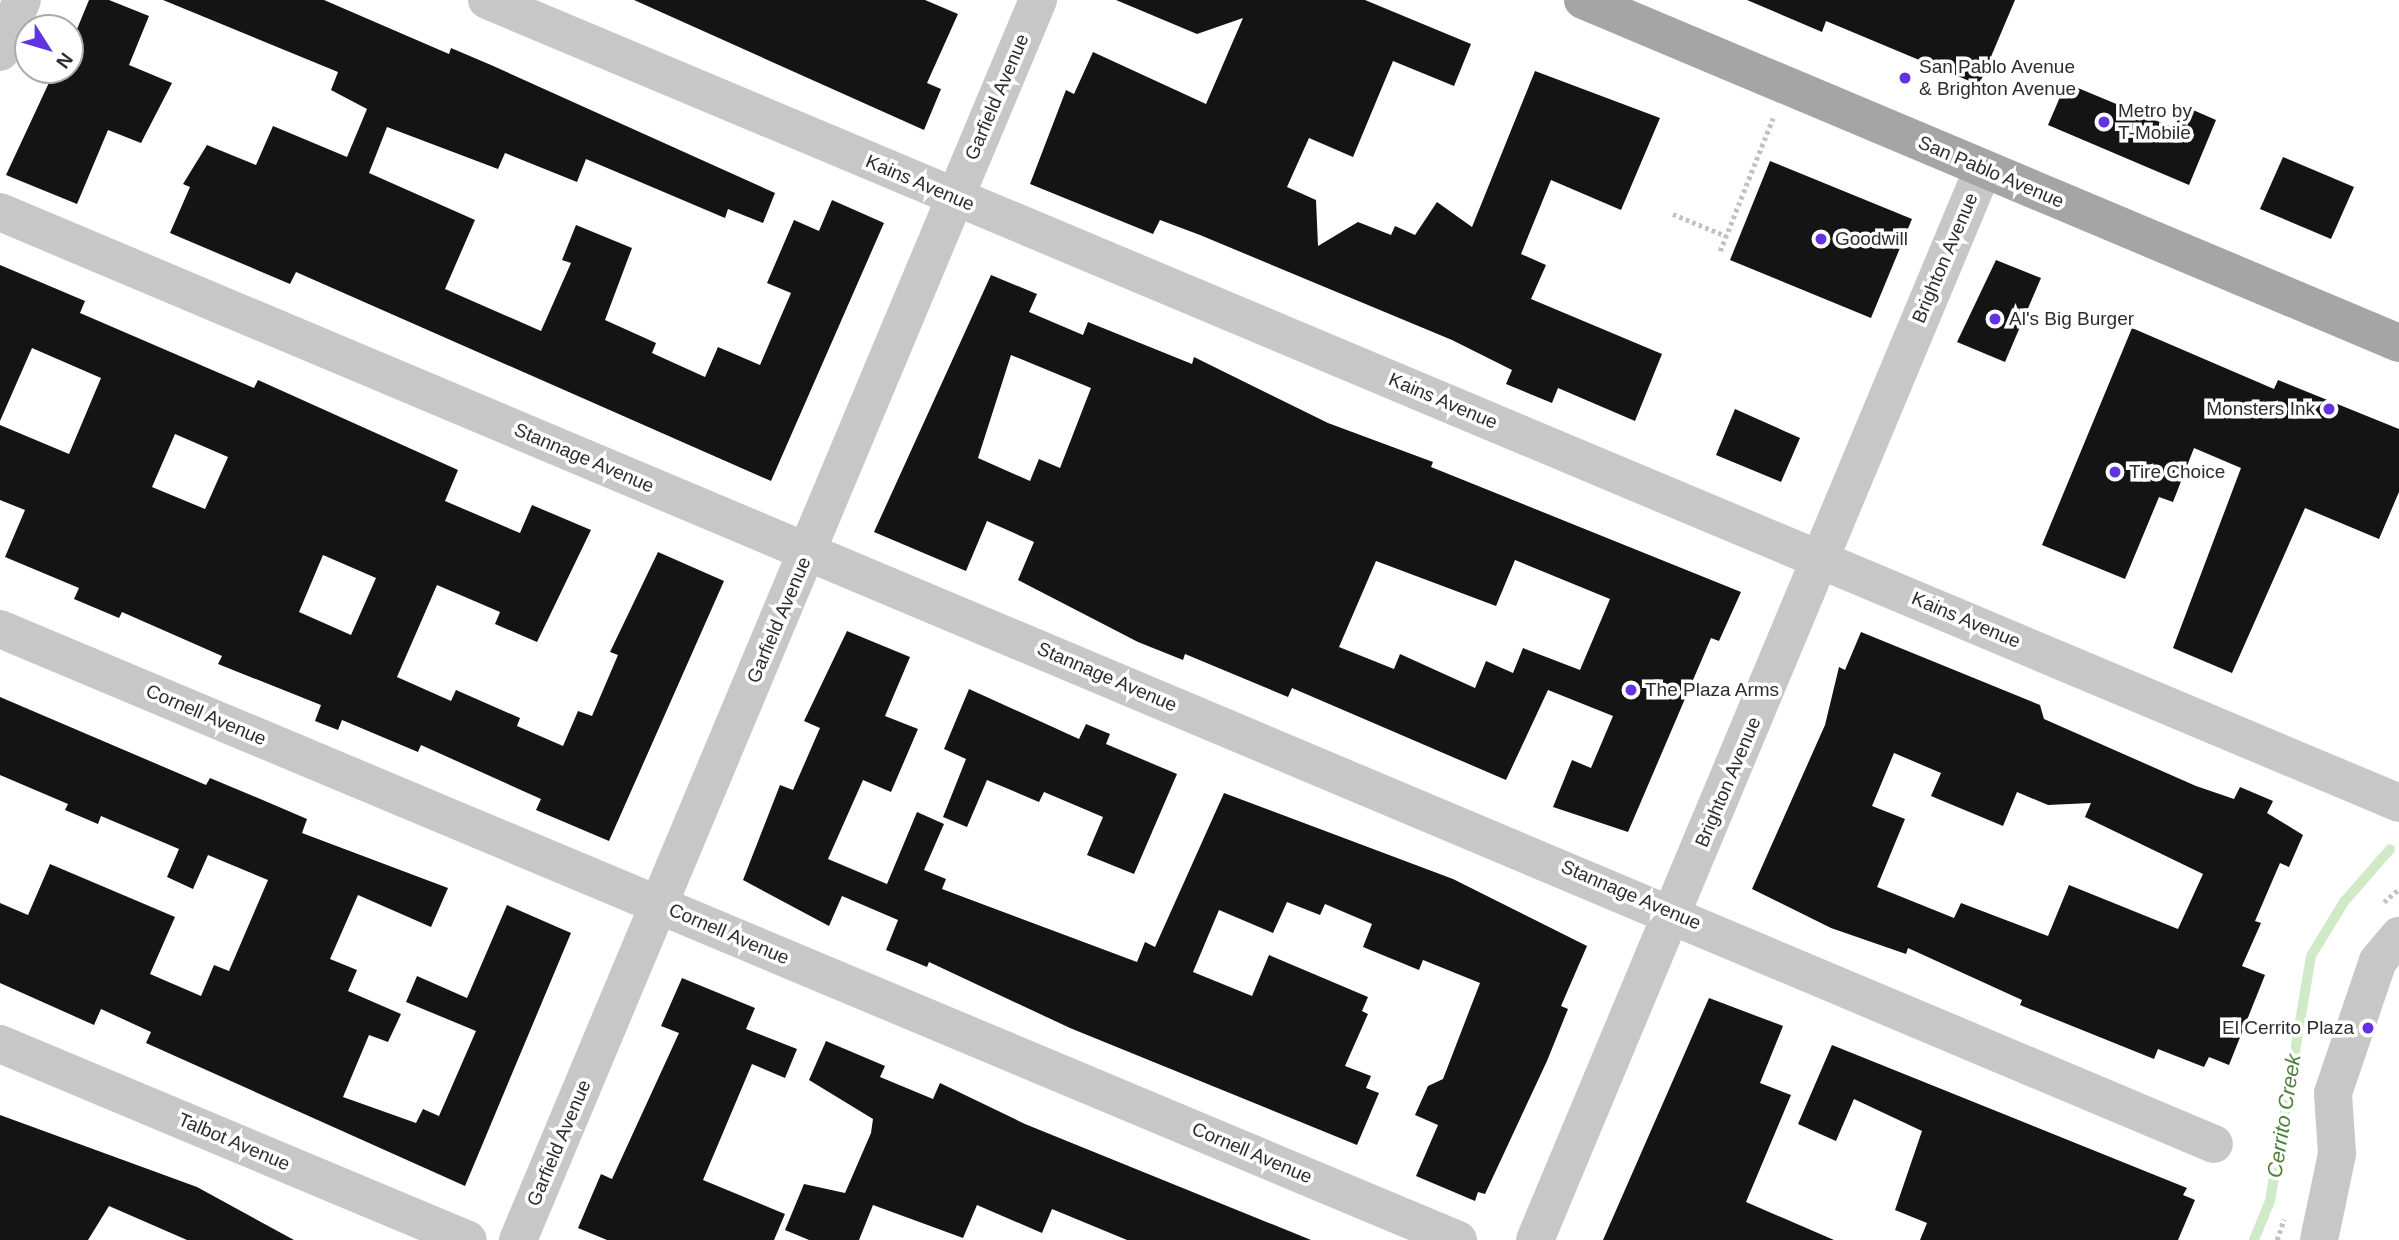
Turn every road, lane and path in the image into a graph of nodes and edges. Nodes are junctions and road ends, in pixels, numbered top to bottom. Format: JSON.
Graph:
{"nodes":[{"id":1,"x":22,"y":0,"type":"edge"},
{"id":2,"x":487,"y":0,"type":"edge"},
{"id":3,"x":1038,"y":0,"type":"edge"},
{"id":4,"x":1583,"y":0,"type":"edge"},
{"id":5,"x":1638,"y":11,"type":"edge"},
{"id":6,"x":0,"y":52,"type":"edge"},
{"id":7,"x":1786,"y":86,"type":"junction"},
{"id":8,"x":1983,"y":169,"type":"junction"},
{"id":9,"x":955,"y":198,"type":"junction"},
{"id":10,"x":0,"y":212,"type":"edge"},
{"id":11,"x":1673,"y":214,"type":"dead end"},
{"id":12,"x":1726,"y":236,"type":"junction"},
{"id":13,"x":1720,"y":251,"type":"dead end"},
{"id":14,"x":2399,"y":343,"type":"edge"},
{"id":15,"x":807,"y":552,"type":"junction"},
{"id":16,"x":1820,"y":559,"type":"junction"},
{"id":17,"x":0,"y":629,"type":"edge"},
{"id":18,"x":2399,"y":803,"type":"edge"},
{"id":19,"x":659,"y":905,"type":"junction"},
{"id":20,"x":1673,"y":913,"type":"junction"},
{"id":21,"x":2399,"y":936,"type":"edge"},
{"id":22,"x":0,"y":1044,"type":"edge"},
{"id":23,"x":2214,"y":1144,"type":"dead end"},
{"id":24,"x":468,"y":1240,"type":"edge"},
{"id":25,"x":518,"y":1240,"type":"edge"},
{"id":26,"x":1458,"y":1240,"type":"edge"},
{"id":27,"x":1535,"y":1240,"type":"edge"},
{"id":28,"x":2319,"y":1240,"type":"edge"}],
"edges":[{"from":1,"to":6,"type":"street"},
{"from":2,"to":9,"type":"street","name":"Kains Avenue"},
{"from":3,"to":9,"type":"street","name":"Garfield Avenue"},
{"from":4,"to":5,"type":"main road","name":"San Pablo Avenue"},
{"from":5,"to":7,"type":"main road","name":"San Pablo Avenue"},
{"from":7,"to":8,"type":"main road","name":"San Pablo Avenue"},
{"from":7,"to":12,"type":"path"},
{"from":8,"to":14,"type":"main road","name":"San Pablo Avenue"},
{"from":8,"to":16,"type":"street","name":"Brighton Avenue"},
{"from":9,"to":15,"type":"street","name":"Garfield Avenue"},
{"from":9,"to":16,"type":"street","name":"Kains Avenue"},
{"from":10,"to":15,"type":"street","name":"Stannage Avenue"},
{"from":11,"to":12,"type":"path"},
{"from":12,"to":13,"type":"path"},
{"from":15,"to":19,"type":"street","name":"Garfield Avenue"},
{"from":15,"to":20,"type":"street","name":"Stannage Avenue"},
{"from":16,"to":18,"type":"street","name":"Kains Avenue"},
{"from":16,"to":20,"type":"street","name":"Brighton Avenue"},
{"from":17,"to":19,"type":"street","name":"Cornell Avenue"},
{"from":19,"to":25,"type":"street","name":"Garfield Avenue"},
{"from":19,"to":26,"type":"street","name":"Cornell Avenue"},
{"from":20,"to":23,"type":"street","name":"Stannage Avenue"},
{"from":20,"to":27,"type":"street","name":"Brighton Avenue"},
{"from":21,"to":28,"type":"street"},
{"from":22,"to":24,"type":"street","name":"Talbot Avenue"}]}
